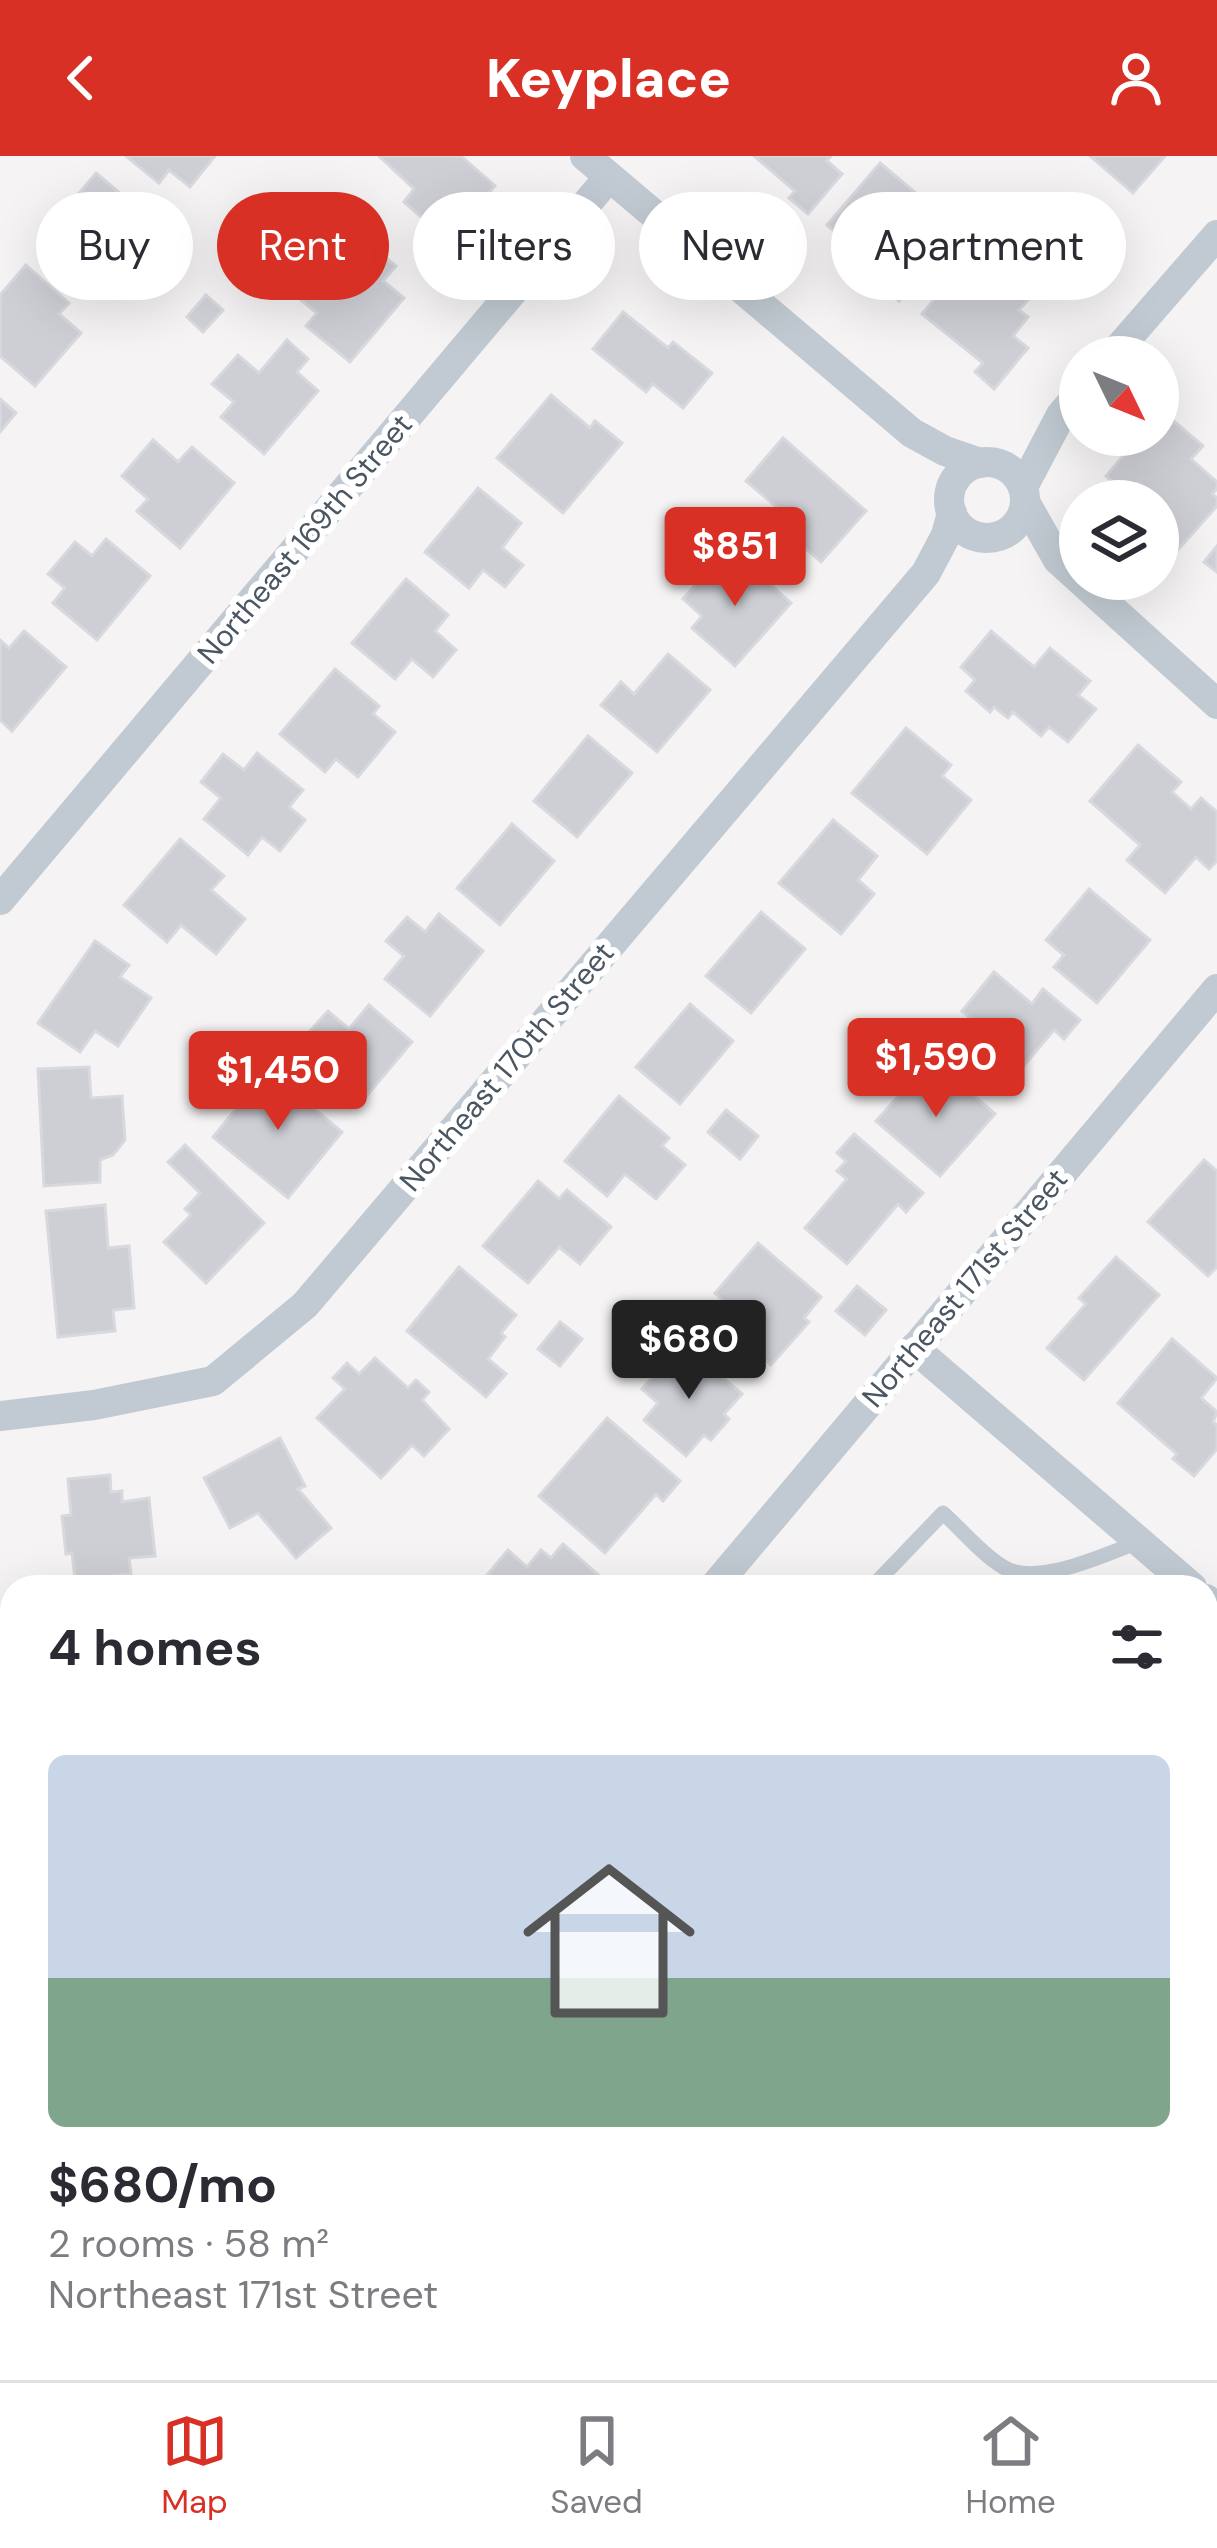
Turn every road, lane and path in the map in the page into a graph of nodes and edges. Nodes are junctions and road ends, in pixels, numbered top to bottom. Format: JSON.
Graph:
{"nodes":[{"id":1,"x":585,"y":156,"type":"edge"},
{"id":2,"x":609,"y":177,"type":"junction"},
{"id":3,"x":1217,"y":236,"type":"edge"},
{"id":4,"x":1130,"y":336,"type":"edge"},
{"id":5,"x":1059,"y":413,"type":"edge"},
{"id":6,"x":1059,"y":423,"type":"edge"},
{"id":7,"x":912,"y":433,"type":"junction"},
{"id":8,"x":988,"y":463,"type":"junction"},
{"id":9,"x":1024,"y":494,"type":"junction"},
{"id":10,"x":950,"y":505,"type":"junction"},
{"id":11,"x":989,"y":537,"type":"junction"},
{"id":12,"x":1058,"y":560,"type":"junction"},
{"id":13,"x":926,"y":573,"type":"junction"},
{"id":14,"x":1217,"y":704,"type":"edge"},
{"id":15,"x":0,"y":900,"type":"edge"},
{"id":16,"x":1217,"y":989,"type":"edge"},
{"id":17,"x":914,"y":1348,"type":"junction"},
{"id":18,"x":0,"y":1416,"type":"edge"},
{"id":19,"x":1139,"y":1542,"type":"junction"},
{"id":20,"x":724,"y":1575,"type":"edge"},
{"id":21,"x":884,"y":1575,"type":"edge"},
{"id":22,"x":1028,"y":1575,"type":"edge"},
{"id":23,"x":1028,"y":1575,"type":"edge"},
{"id":24,"x":1178,"y":1575,"type":"edge"}],
"edges":[{"from":1,"to":2,"type":"street"},
{"from":2,"to":7,"type":"street"},
{"from":2,"to":15,"type":"street","name":"Northeast 169th Street"},
{"from":3,"to":4,"type":"street"},
{"from":5,"to":8,"type":"street"},
{"from":6,"to":9,"type":"street"},
{"from":7,"to":8,"type":"street"},
{"from":7,"to":10,"type":"street"},
{"from":8,"to":9,"type":"street"},
{"from":8,"to":10,"type":"street"},
{"from":9,"to":11,"type":"street"},
{"from":9,"to":12,"type":"street"},
{"from":10,"to":11,"type":"street"},
{"from":10,"to":13,"type":"street","name":"Northeast 170th Street"},
{"from":11,"to":12,"type":"street"},
{"from":11,"to":13,"type":"street","name":"Northeast 170th Street"},
{"from":12,"to":14,"type":"street"},
{"from":13,"to":18,"type":"street","name":"Northeast 170th Street"},
{"from":16,"to":17,"type":"street","name":"Northeast 171st Street"},
{"from":17,"to":19,"type":"street"},
{"from":17,"to":20,"type":"street","name":"Northeast 171st Street"},
{"from":19,"to":23,"type":"lane"},
{"from":19,"to":24,"type":"street"},
{"from":21,"to":22,"type":"lane"}]}
